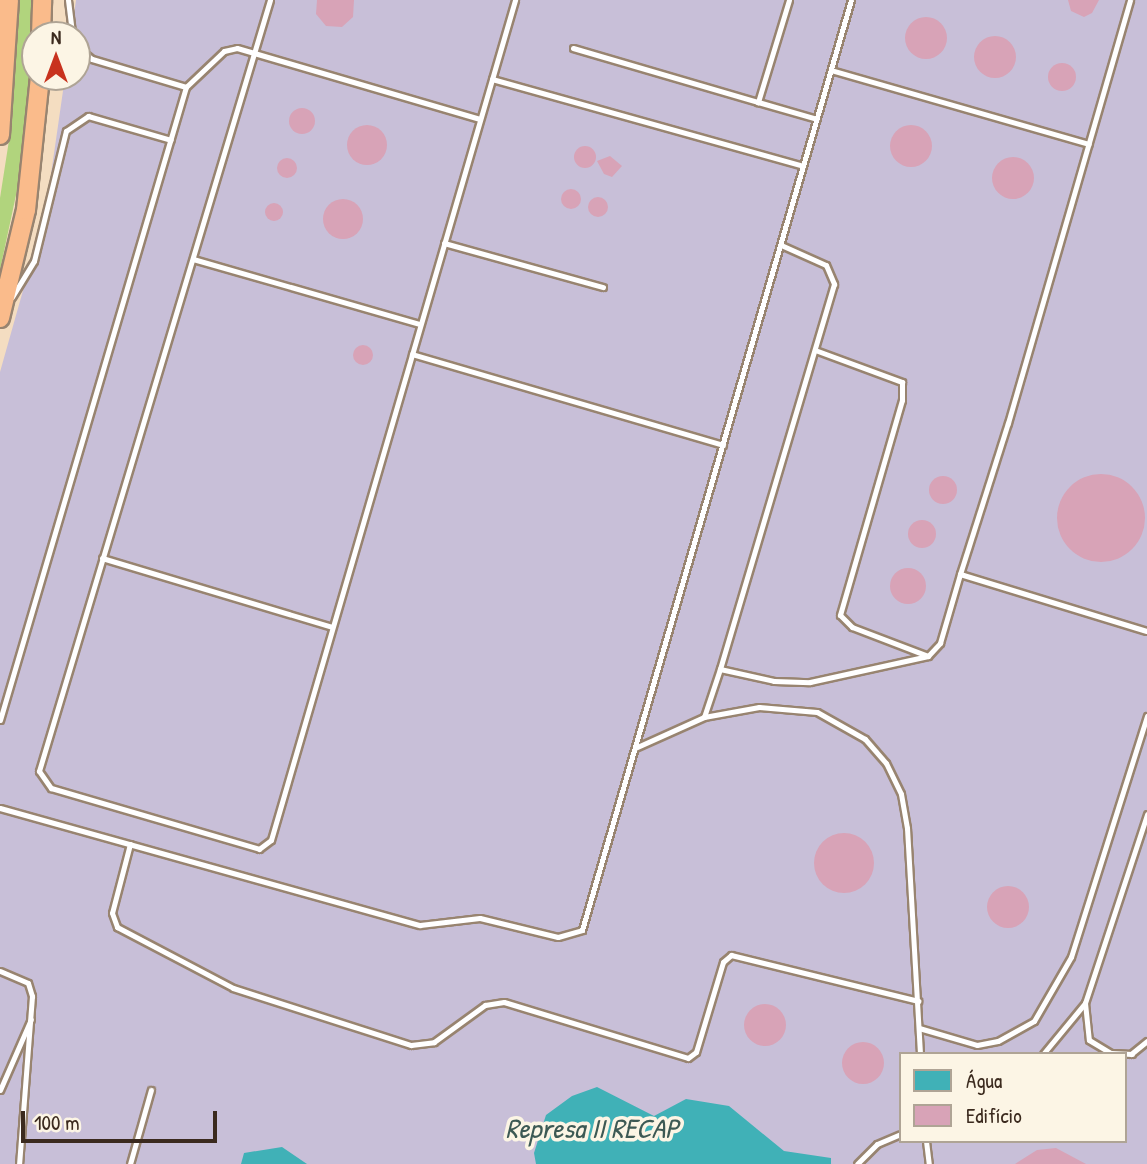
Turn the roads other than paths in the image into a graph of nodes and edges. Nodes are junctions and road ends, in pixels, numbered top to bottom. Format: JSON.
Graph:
{"nodes":[{"id":1,"x":9,"y":0,"type":"edge"},
{"id":2,"x":42,"y":0,"type":"edge"},
{"id":3,"x":68,"y":0,"type":"edge"},
{"id":4,"x":270,"y":0,"type":"edge"},
{"id":5,"x":515,"y":0,"type":"edge"},
{"id":6,"x":789,"y":0,"type":"edge"},
{"id":7,"x":851,"y":0,"type":"edge"},
{"id":8,"x":1130,"y":0,"type":"edge"},
{"id":9,"x":41,"y":21,"type":"edge"},
{"id":10,"x":70,"y":21,"type":"edge"},
{"id":11,"x":573,"y":47,"type":"dead end"},
{"id":12,"x":255,"y":53,"type":"junction"},
{"id":13,"x":91,"y":58,"type":"edge"},
{"id":14,"x":831,"y":70,"type":"junction"},
{"id":15,"x":492,"y":79,"type":"junction"},
{"id":16,"x":186,"y":87,"type":"junction"},
{"id":17,"x":39,"y":91,"type":"edge"},
{"id":18,"x":758,"y":102,"type":"junction"},
{"id":19,"x":480,"y":119,"type":"junction"},
{"id":20,"x":817,"y":119,"type":"junction"},
{"id":21,"x":0,"y":135,"type":"edge"},
{"id":22,"x":171,"y":139,"type":"junction"},
{"id":23,"x":1089,"y":144,"type":"junction"},
{"id":24,"x":803,"y":166,"type":"junction"},
{"id":25,"x":444,"y":243,"type":"junction"},
{"id":26,"x":780,"y":245,"type":"junction"},
{"id":27,"x":193,"y":259,"type":"junction"},
{"id":28,"x":603,"y":287,"type":"dead end"},
{"id":29,"x":0,"y":318,"type":"edge"},
{"id":30,"x":420,"y":324,"type":"junction"},
{"id":31,"x":815,"y":351,"type":"junction"},
{"id":32,"x":412,"y":354,"type":"junction"},
{"id":33,"x":723,"y":445,"type":"junction"},
{"id":34,"x":102,"y":558,"type":"junction"},
{"id":35,"x":960,"y":574,"type":"junction"},
{"id":36,"x":332,"y":627,"type":"junction"},
{"id":37,"x":1147,"y":631,"type":"edge"},
{"id":38,"x":928,"y":656,"type":"junction"},
{"id":39,"x":720,"y":669,"type":"junction"},
{"id":40,"x":1147,"y":716,"type":"edge"},
{"id":41,"x":704,"y":717,"type":"junction"},
{"id":42,"x":0,"y":720,"type":"edge"},
{"id":43,"x":635,"y":748,"type":"junction"},
{"id":44,"x":0,"y":808,"type":"edge"},
{"id":45,"x":1147,"y":814,"type":"edge"},
{"id":46,"x":130,"y":844,"type":"junction"},
{"id":47,"x":0,"y":971,"type":"edge"},
{"id":48,"x":918,"y":1001,"type":"junction"},
{"id":49,"x":1085,"y":1003,"type":"junction"},
{"id":50,"x":33,"y":1013,"type":"junction"},
{"id":51,"x":919,"y":1028,"type":"junction"},
{"id":52,"x":1147,"y":1041,"type":"edge"},
{"id":53,"x":920,"y":1052,"type":"edge"},
{"id":54,"x":1045,"y":1052,"type":"edge"},
{"id":55,"x":1109,"y":1052,"type":"edge"},
{"id":56,"x":1126,"y":1054,"type":"edge"},
{"id":57,"x":1132,"y":1054,"type":"junction"},
{"id":58,"x":1126,"y":1056,"type":"edge"},
{"id":59,"x":0,"y":1090,"type":"edge"},
{"id":60,"x":151,"y":1090,"type":"dead end"},
{"id":61,"x":898,"y":1135,"type":"edge"},
{"id":62,"x":926,"y":1143,"type":"edge"},
{"id":63,"x":19,"y":1164,"type":"edge"},
{"id":64,"x":130,"y":1164,"type":"edge"},
{"id":65,"x":857,"y":1164,"type":"edge"},
{"id":66,"x":929,"y":1164,"type":"edge"}],
"edges":[{"from":1,"to":21,"type":"highway"},
{"from":2,"to":9,"type":"highway"},
{"from":3,"to":10,"type":"lane"},
{"from":4,"to":12,"type":"lane"},
{"from":5,"to":15,"type":"lane"},
{"from":6,"to":18,"type":"lane"},
{"from":7,"to":14,"type":"lane"},
{"from":8,"to":23,"type":"lane"},
{"from":11,"to":18,"type":"lane"},
{"from":12,"to":16,"type":"lane"},
{"from":12,"to":19,"type":"lane"},
{"from":12,"to":27,"type":"lane"},
{"from":13,"to":16,"type":"lane"},
{"from":14,"to":20,"type":"lane"},
{"from":14,"to":23,"type":"lane"},
{"from":15,"to":19,"type":"lane"},
{"from":15,"to":24,"type":"lane"},
{"from":16,"to":22,"type":"lane"},
{"from":17,"to":29,"type":"highway"},
{"from":18,"to":20,"type":"lane"},
{"from":19,"to":25,"type":"lane"},
{"from":20,"to":24,"type":"lane"},
{"from":22,"to":29,"type":"lane"},
{"from":22,"to":42,"type":"lane"},
{"from":23,"to":35,"type":"lane"},
{"from":24,"to":26,"type":"lane"},
{"from":25,"to":28,"type":"lane"},
{"from":25,"to":30,"type":"lane"},
{"from":26,"to":31,"type":"lane"},
{"from":26,"to":33,"type":"lane"},
{"from":27,"to":30,"type":"lane"},
{"from":27,"to":34,"type":"lane"},
{"from":30,"to":32,"type":"lane"},
{"from":31,"to":38,"type":"lane"},
{"from":31,"to":39,"type":"lane"},
{"from":32,"to":33,"type":"lane"},
{"from":32,"to":36,"type":"lane"},
{"from":33,"to":43,"type":"lane"},
{"from":34,"to":36,"type":"lane"},
{"from":34,"to":36,"type":"lane"},
{"from":35,"to":37,"type":"lane"},
{"from":35,"to":38,"type":"lane"},
{"from":38,"to":39,"type":"lane"},
{"from":39,"to":41,"type":"lane"},
{"from":40,"to":51,"type":"lane"},
{"from":41,"to":43,"type":"lane"},
{"from":41,"to":48,"type":"lane"},
{"from":43,"to":46,"type":"lane"},
{"from":44,"to":46,"type":"lane"},
{"from":45,"to":49,"type":"lane"},
{"from":46,"to":48,"type":"lane"},
{"from":47,"to":50,"type":"lane"},
{"from":48,"to":51,"type":"lane"},
{"from":49,"to":54,"type":"lane"},
{"from":49,"to":55,"type":"lane"},
{"from":50,"to":59,"type":"lane"},
{"from":50,"to":63,"type":"lane"},
{"from":51,"to":53,"type":"lane"},
{"from":52,"to":57,"type":"lane"},
{"from":56,"to":57,"type":"lane"},
{"from":57,"to":58,"type":"lane"},
{"from":60,"to":64,"type":"lane"},
{"from":61,"to":65,"type":"lane"},
{"from":62,"to":66,"type":"lane"}]}
